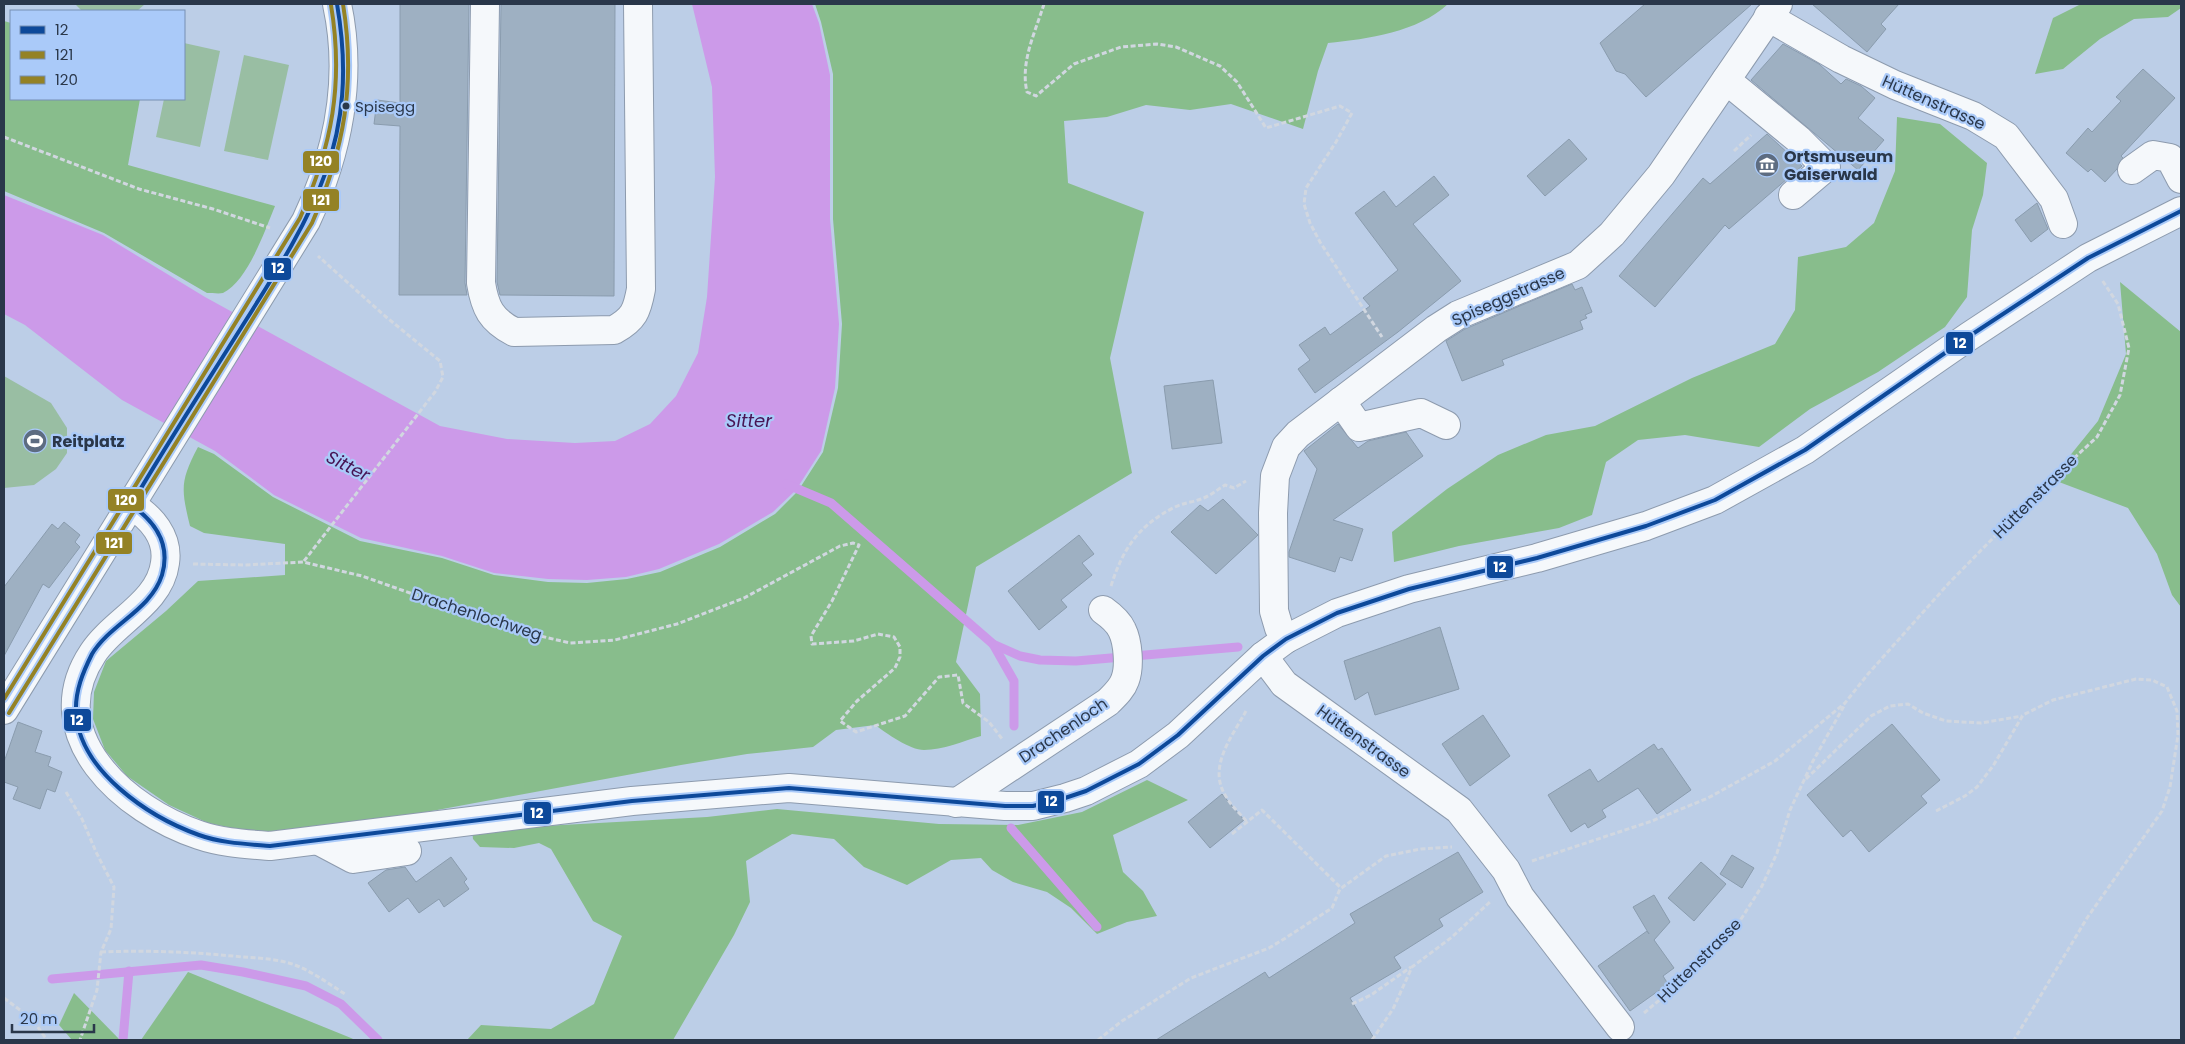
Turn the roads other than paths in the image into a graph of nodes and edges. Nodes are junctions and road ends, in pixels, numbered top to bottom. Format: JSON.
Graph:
{"nodes":[{"id":1,"x":337,"y":4,"type":"edge"},
{"id":2,"x":485,"y":4,"type":"edge"},
{"id":3,"x":638,"y":4,"type":"edge"},
{"id":4,"x":1773,"y":10,"type":"edge"},
{"id":5,"x":1726,"y":80,"type":"junction"},
{"id":6,"x":2132,"y":170,"type":"dead end"},
{"id":7,"x":2181,"y":179,"type":"edge"},
{"id":8,"x":1793,"y":194,"type":"dead end"},
{"id":9,"x":2181,"y":211,"type":"edge"},
{"id":10,"x":2063,"y":224,"type":"dead end"},
{"id":11,"x":1341,"y":400,"type":"junction"},
{"id":12,"x":1446,"y":425,"type":"dead end"},
{"id":13,"x":136,"y":496,"type":"junction"},
{"id":14,"x":1106,"y":601,"type":"road end"},
{"id":15,"x":1286,"y":639,"type":"junction"},
{"id":16,"x":1262,"y":656,"type":"junction"},
{"id":17,"x":4,"y":710,"type":"edge"},
{"id":18,"x":956,"y":803,"type":"junction"},
{"id":19,"x":319,"y":841,"type":"junction"},
{"id":20,"x":407,"y":851,"type":"dead end"},
{"id":21,"x":1620,"y":1027,"type":"road end"}],
"edges":[{"from":1,"to":13,"type":"street"},
{"from":2,"to":3,"type":"street"},
{"from":4,"to":5,"type":"street","name":"Spiseggstrasse"},
{"from":4,"to":10,"type":"street","name":"Hüttenstrasse"},
{"from":5,"to":8,"type":"street"},
{"from":5,"to":11,"type":"street","name":"Spiseggstrasse"},
{"from":6,"to":7,"type":"street"},
{"from":9,"to":15,"type":"street"},
{"from":11,"to":12,"type":"street"},
{"from":11,"to":15,"type":"street","name":"Spiseggstrasse"},
{"from":13,"to":17,"type":"street"},
{"from":13,"to":19,"type":"street"},
{"from":14,"to":18,"type":"street","name":"Drachenloch"},
{"from":15,"to":16,"type":"street"},
{"from":16,"to":18,"type":"street"},
{"from":16,"to":21,"type":"street","name":"Hüttenstrasse"},
{"from":18,"to":19,"type":"street"},
{"from":19,"to":20,"type":"street"}]}
